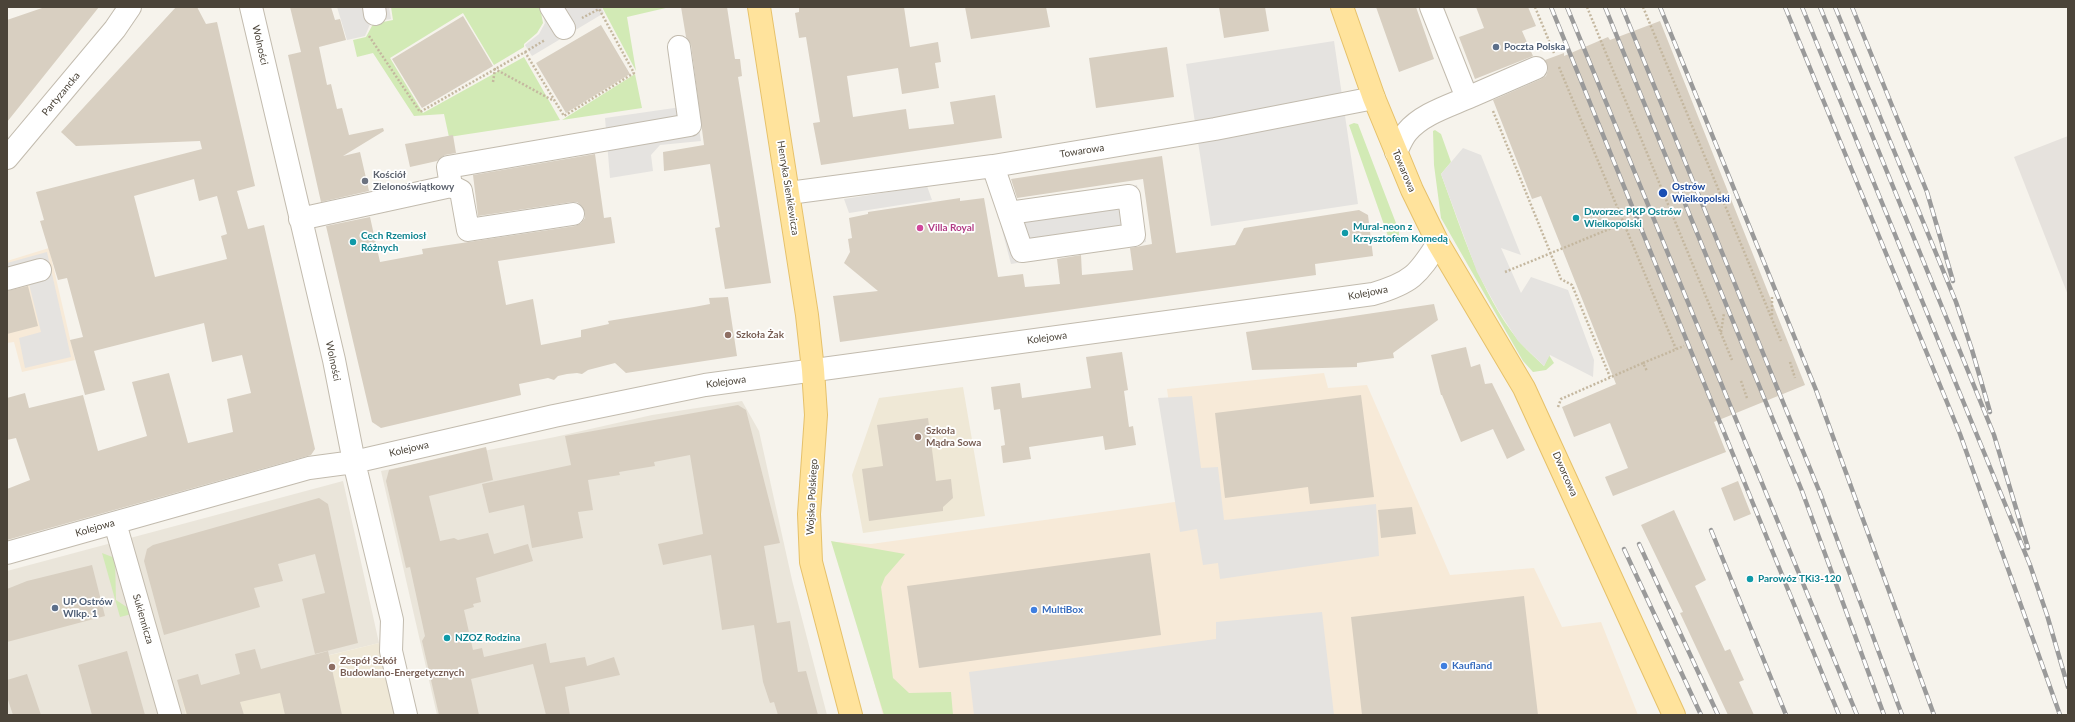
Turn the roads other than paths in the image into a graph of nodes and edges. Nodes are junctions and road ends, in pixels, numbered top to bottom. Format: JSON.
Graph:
{"nodes":[{"id":1,"x":130,"y":7,"type":"edge"},
{"id":2,"x":138,"y":7,"type":"edge"},
{"id":3,"x":252,"y":7,"type":"edge"},
{"id":4,"x":551,"y":7,"type":"edge"},
{"id":5,"x":759,"y":7,"type":"edge"},
{"id":6,"x":1430,"y":7,"type":"edge"},
{"id":7,"x":1344,"y":8,"type":"edge"},
{"id":8,"x":564,"y":28,"type":"road end"},
{"id":9,"x":115,"y":29,"type":"junction"},
{"id":10,"x":679,"y":47,"type":"dead end"},
{"id":11,"x":1536,"y":68,"type":"dead end"},
{"id":12,"x":1476,"y":94,"type":"junction"},
{"id":13,"x":1374,"y":98,"type":"junction"},
{"id":14,"x":1396,"y":152,"type":"junction"},
{"id":15,"x":7,"y":158,"type":"edge"},
{"id":16,"x":993,"y":166,"type":"junction"},
{"id":17,"x":451,"y":186,"type":"junction"},
{"id":18,"x":789,"y":193,"type":"junction"},
{"id":19,"x":1009,"y":213,"type":"junction"},
{"id":20,"x":573,"y":214,"type":"dead end"},
{"id":21,"x":300,"y":219,"type":"junction"},
{"id":22,"x":1438,"y":243,"type":"junction"},
{"id":23,"x":40,"y":270,"type":"dead end"},
{"id":24,"x":7,"y":279,"type":"edge"},
{"id":25,"x":814,"y":370,"type":"junction"},
{"id":26,"x":354,"y":462,"type":"junction"},
{"id":27,"x":115,"y":523,"type":"junction"},
{"id":28,"x":7,"y":553,"type":"edge"},
{"id":29,"x":170,"y":715,"type":"edge"},
{"id":30,"x":406,"y":715,"type":"edge"},
{"id":31,"x":851,"y":715,"type":"edge"},
{"id":32,"x":1674,"y":715,"type":"edge"}],
"edges":[{"from":1,"to":9,"type":"street","name":"Partyzancka"},
{"from":2,"to":9,"type":"street","name":"Partyzancka"},
{"from":3,"to":21,"type":"street","name":"Wolności"},
{"from":4,"to":8,"type":"street"},
{"from":5,"to":18,"type":"main road","name":"Henryka Sienkiewicza"},
{"from":6,"to":12,"type":"street"},
{"from":7,"to":13,"type":"main road","name":"Towarowa"},
{"from":9,"to":15,"type":"street","name":"Partyzancka"},
{"from":10,"to":17,"type":"street"},
{"from":11,"to":12,"type":"street"},
{"from":12,"to":14,"type":"street"},
{"from":13,"to":14,"type":"main road","name":"Towarowa"},
{"from":13,"to":16,"type":"street","name":"Towarowa"},
{"from":14,"to":22,"type":"main road","name":"Towarowa"},
{"from":16,"to":18,"type":"street","name":"Towarowa"},
{"from":16,"to":19,"type":"street"},
{"from":17,"to":20,"type":"street"},
{"from":17,"to":21,"type":"street"},
{"from":18,"to":25,"type":"main road","name":"Henryka Sienkiewicza"},
{"from":19,"to":19,"type":"street"},
{"from":21,"to":26,"type":"street","name":"Wolności"},
{"from":22,"to":25,"type":"street","name":"Kolejowa"},
{"from":22,"to":32,"type":"main road","name":"Dworcowa"},
{"from":23,"to":24,"type":"street"},
{"from":25,"to":26,"type":"street","name":"Kolejowa"},
{"from":25,"to":31,"type":"main road","name":"Wojska Polskiego"},
{"from":26,"to":27,"type":"street","name":"Kolejowa"},
{"from":26,"to":30,"type":"street","name":"Wolności"},
{"from":27,"to":28,"type":"street","name":"Kolejowa"},
{"from":27,"to":29,"type":"street","name":"Sukiennicza"}]}
